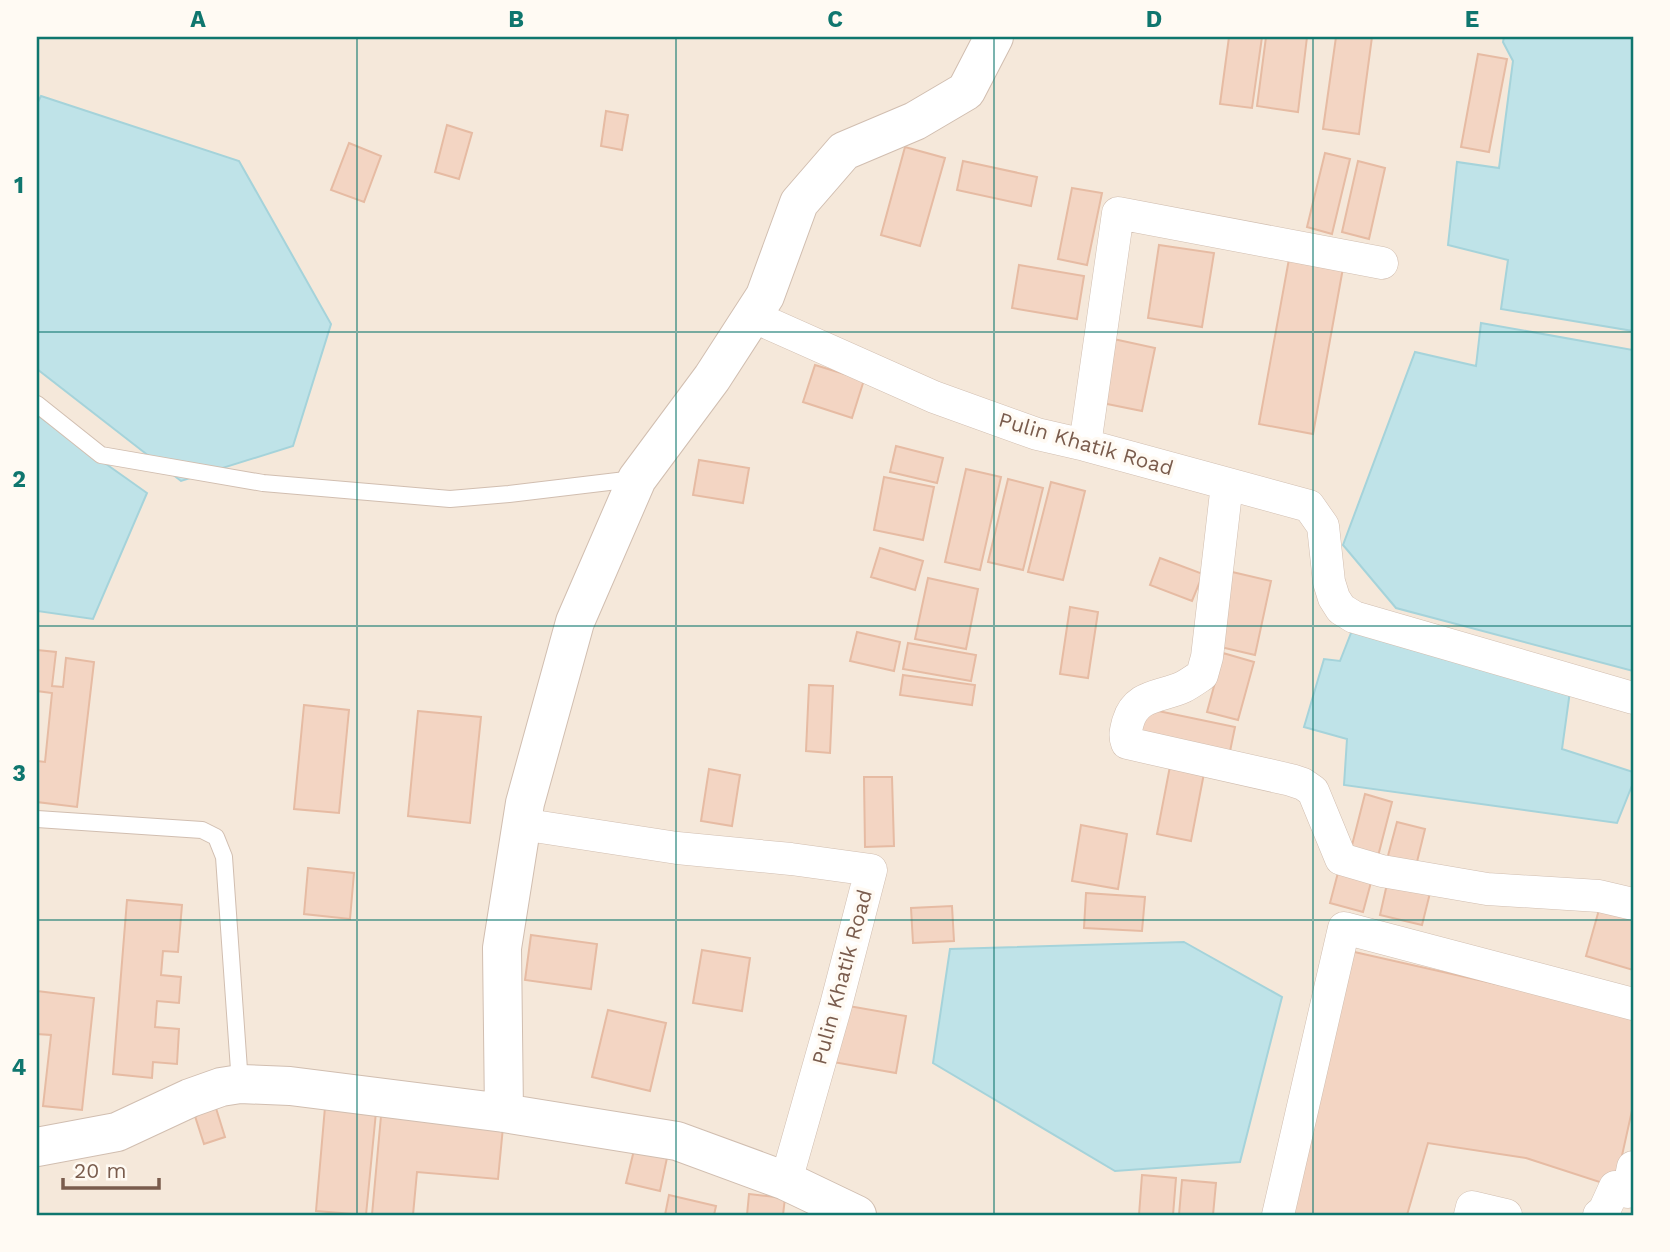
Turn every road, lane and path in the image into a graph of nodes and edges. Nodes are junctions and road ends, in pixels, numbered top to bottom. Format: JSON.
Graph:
{"nodes":[{"id":1,"x":994,"y":37,"type":"edge"},
{"id":2,"x":1382,"y":263,"type":"dead end"},
{"id":3,"x":752,"y":316,"type":"junction"},
{"id":4,"x":37,"y":404,"type":"edge"},
{"id":5,"x":1085,"y":445,"type":"junction"},
{"id":6,"x":637,"y":479,"type":"junction"},
{"id":7,"x":1227,"y":484,"type":"junction"},
{"id":8,"x":1633,"y":698,"type":"edge"},
{"id":9,"x":37,"y":819,"type":"edge"},
{"id":10,"x":521,"y":824,"type":"junction"},
{"id":11,"x":1633,"y":904,"type":"edge"},
{"id":12,"x":1633,"y":1004,"type":"edge"},
{"id":13,"x":240,"y":1084,"type":"junction"},
{"id":14,"x":503,"y":1112,"type":"junction"},
{"id":15,"x":37,"y":1147,"type":"edge"},
{"id":16,"x":1633,"y":1167,"type":"edge"},
{"id":17,"x":786,"y":1181,"type":"junction"},
{"id":18,"x":858,"y":1215,"type":"edge"},
{"id":19,"x":1278,"y":1215,"type":"edge"},
{"id":20,"x":1470,"y":1215,"type":"edge"},
{"id":21,"x":1506,"y":1215,"type":"edge"},
{"id":22,"x":1599,"y":1215,"type":"edge"}],
"edges":[{"from":1,"to":3,"type":"street"},
{"from":2,"to":5,"type":"street"},
{"from":3,"to":5,"type":"street","name":"Pulin Khatik Road"},
{"from":3,"to":6,"type":"street"},
{"from":4,"to":6,"type":"lane"},
{"from":5,"to":7,"type":"street","name":"Pulin Khatik Road"},
{"from":6,"to":10,"type":"street"},
{"from":7,"to":8,"type":"street","name":"Pulin Khatik Road"},
{"from":7,"to":11,"type":"street"},
{"from":9,"to":13,"type":"lane"},
{"from":10,"to":14,"type":"street"},
{"from":10,"to":17,"type":"street","name":"Pulin Khatik Road"},
{"from":12,"to":19,"type":"street"},
{"from":13,"to":14,"type":"street"},
{"from":13,"to":15,"type":"street"},
{"from":14,"to":17,"type":"street"},
{"from":16,"to":22,"type":"street"},
{"from":17,"to":18,"type":"street"},
{"from":20,"to":21,"type":"street"}]}
